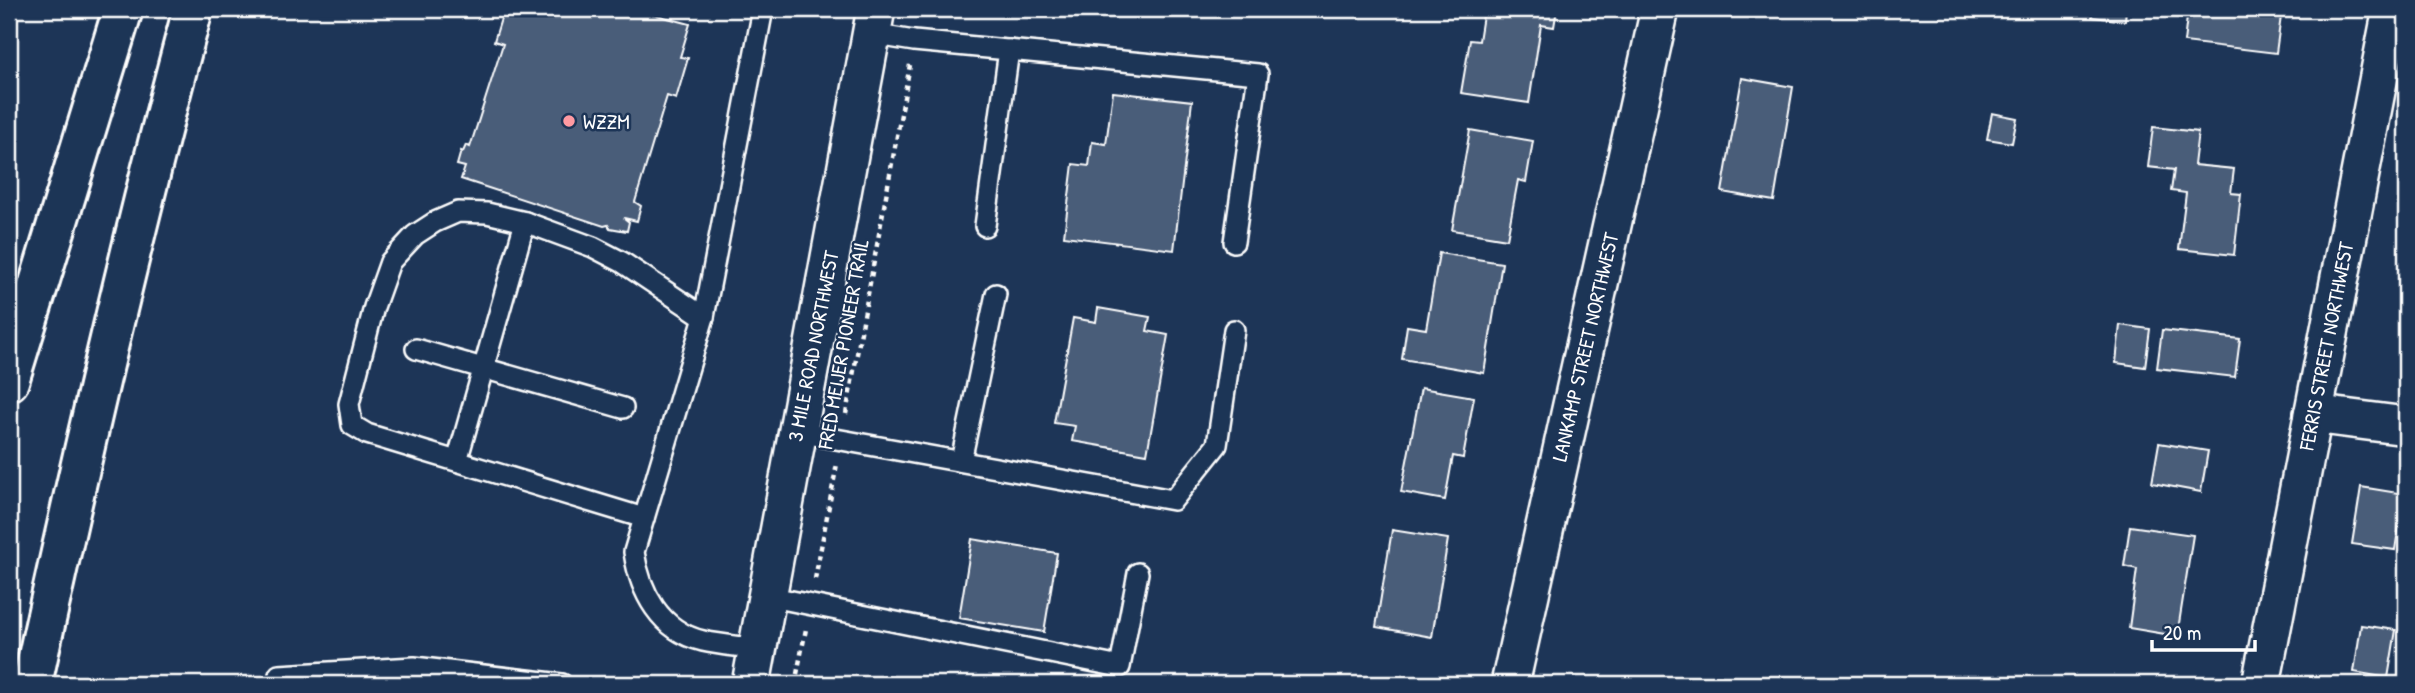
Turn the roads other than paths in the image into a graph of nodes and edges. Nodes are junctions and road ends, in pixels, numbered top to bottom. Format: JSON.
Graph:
{"nodes":[{"id":1,"x":123,"y":9,"type":"edge"},
{"id":2,"x":193,"y":9,"type":"edge"},
{"id":3,"x":763,"y":9,"type":"edge"},
{"id":4,"x":1660,"y":9,"type":"edge"},
{"id":5,"x":2392,"y":9,"type":"edge"},
{"id":6,"x":873,"y":22,"type":"edge"},
{"id":7,"x":1009,"y":50,"type":"junction"},
{"id":8,"x":525,"y":222,"type":"junction"},
{"id":9,"x":985,"y":226,"type":"dead end"},
{"id":10,"x":1234,"y":242,"type":"dead end"},
{"id":11,"x":996,"y":294,"type":"dead end"},
{"id":12,"x":704,"y":317,"type":"junction"},
{"id":13,"x":1234,"y":330,"type":"dead end"},
{"id":14,"x":416,"y":349,"type":"dead end"},
{"id":15,"x":483,"y":368,"type":"junction"},
{"id":16,"x":9,"y":381,"type":"edge"},
{"id":17,"x":623,"y":408,"type":"dead end"},
{"id":18,"x":2313,"y":414,"type":"junction"},
{"id":19,"x":2406,"y":426,"type":"edge"},
{"id":20,"x":797,"y":432,"type":"junction"},
{"id":21,"x":457,"y":461,"type":"junction"},
{"id":22,"x":961,"y":461,"type":"junction"},
{"id":23,"x":644,"y":518,"type":"junction"},
{"id":24,"x":1138,"y":573,"type":"dead end"},
{"id":25,"x":767,"y":596,"type":"junction"},
{"id":26,"x":757,"y":649,"type":"junction"},
{"id":27,"x":385,"y":676,"type":"edge"},
{"id":28,"x":32,"y":684,"type":"edge"},
{"id":29,"x":277,"y":684,"type":"edge"},
{"id":30,"x":562,"y":684,"type":"edge"},
{"id":31,"x":751,"y":684,"type":"edge"},
{"id":32,"x":1510,"y":684,"type":"edge"},
{"id":33,"x":2261,"y":684,"type":"edge"}],
"edges":[{"from":1,"to":16,"type":"highway"},
{"from":2,"to":28,"type":"highway"},
{"from":3,"to":12,"type":"lane"},
{"from":4,"to":32,"type":"street","name":"LANKAMP STREET NORTHWEST"},
{"from":5,"to":18,"type":"street","name":"FERRIS STREET NORTHWEST"},
{"from":6,"to":7,"type":"lane"},
{"from":6,"to":20,"type":"street","name":"3 MILE ROAD NORTHWEST"},
{"from":7,"to":9,"type":"lane"},
{"from":7,"to":10,"type":"lane"},
{"from":8,"to":12,"type":"lane"},
{"from":8,"to":15,"type":"lane"},
{"from":8,"to":21,"type":"lane"},
{"from":11,"to":22,"type":"lane"},
{"from":12,"to":23,"type":"lane"},
{"from":13,"to":22,"type":"lane"},
{"from":14,"to":15,"type":"lane"},
{"from":15,"to":17,"type":"lane"},
{"from":15,"to":21,"type":"lane"},
{"from":18,"to":19,"type":"street"},
{"from":18,"to":33,"type":"street","name":"FERRIS STREET NORTHWEST"},
{"from":20,"to":22,"type":"lane"},
{"from":20,"to":25,"type":"street","name":"3 MILE ROAD NORTHWEST"},
{"from":21,"to":23,"type":"lane"},
{"from":23,"to":26,"type":"lane"},
{"from":24,"to":25,"type":"lane"},
{"from":25,"to":26,"type":"street","name":"3 MILE ROAD NORTHWEST"},
{"from":26,"to":31,"type":"street","name":"3 MILE ROAD NORTHWEST"},
{"from":27,"to":29,"type":"lane"},
{"from":27,"to":30,"type":"lane"}]}
